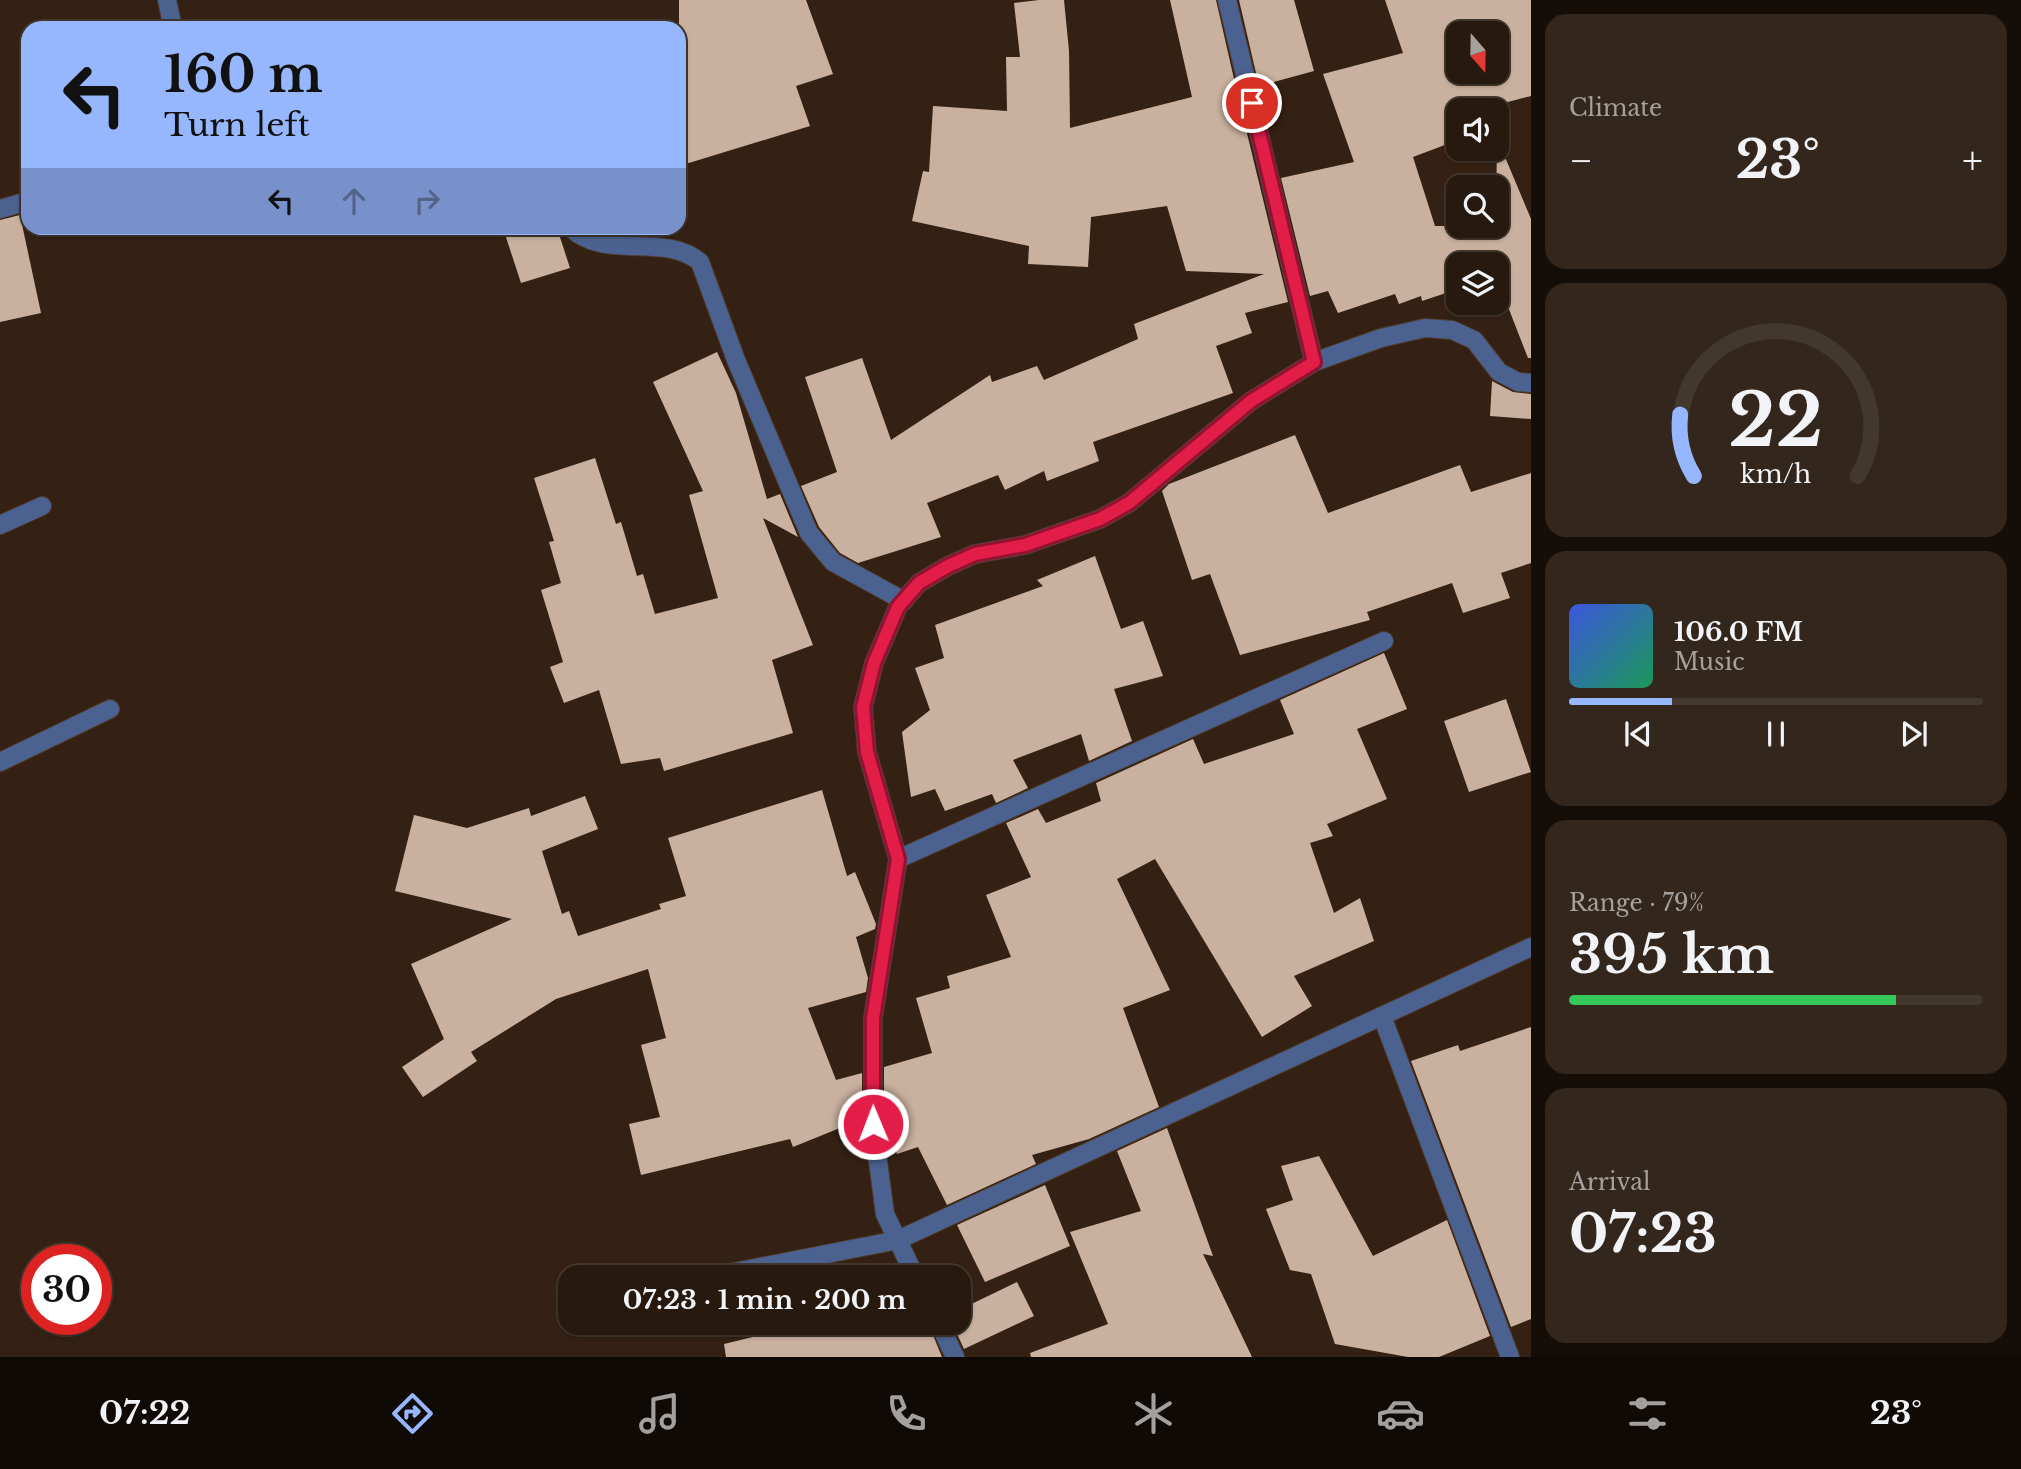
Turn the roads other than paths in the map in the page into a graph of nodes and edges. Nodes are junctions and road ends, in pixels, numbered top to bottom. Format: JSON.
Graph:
{"nodes":[{"id":1,"x":167,"y":0,"type":"edge"},
{"id":2,"x":1227,"y":0,"type":"edge"},
{"id":3,"x":172,"y":21,"type":"edge"},
{"id":4,"x":21,"y":203,"type":"edge"},
{"id":5,"x":0,"y":209,"type":"edge"},
{"id":6,"x":579,"y":235,"type":"edge"},
{"id":7,"x":1314,"y":362,"type":"junction"},
{"id":8,"x":1531,"y":383,"type":"edge"},
{"id":9,"x":42,"y":506,"type":"dead end"},
{"id":10,"x":0,"y":525,"type":"edge"},
{"id":11,"x":904,"y":601,"type":"junction"},
{"id":12,"x":1384,"y":641,"type":"dead end"},
{"id":13,"x":110,"y":709,"type":"dead end"},
{"id":14,"x":0,"y":762,"type":"edge"},
{"id":15,"x":898,"y":859,"type":"junction"},
{"id":16,"x":1531,"y":947,"type":"edge"},
{"id":17,"x":1382,"y":1016,"type":"junction"},
{"id":18,"x":898,"y":1240,"type":"junction"},
{"id":19,"x":770,"y":1265,"type":"edge"},
{"id":20,"x":910,"y":1265,"type":"edge"},
{"id":21,"x":945,"y":1335,"type":"edge"},
{"id":22,"x":955,"y":1357,"type":"edge"},
{"id":23,"x":1510,"y":1357,"type":"edge"}],
"edges":[{"from":1,"to":3,"type":"street"},
{"from":2,"to":7,"type":"street"},
{"from":4,"to":5,"type":"street"},
{"from":6,"to":11,"type":"street"},
{"from":7,"to":8,"type":"street"},
{"from":7,"to":11,"type":"street"},
{"from":9,"to":10,"type":"street"},
{"from":11,"to":15,"type":"street"},
{"from":12,"to":15,"type":"street"},
{"from":13,"to":14,"type":"street"},
{"from":15,"to":18,"type":"street"},
{"from":16,"to":17,"type":"street"},
{"from":17,"to":18,"type":"street"},
{"from":17,"to":23,"type":"street"},
{"from":18,"to":19,"type":"street"},
{"from":18,"to":20,"type":"street"},
{"from":21,"to":22,"type":"street"}]}
